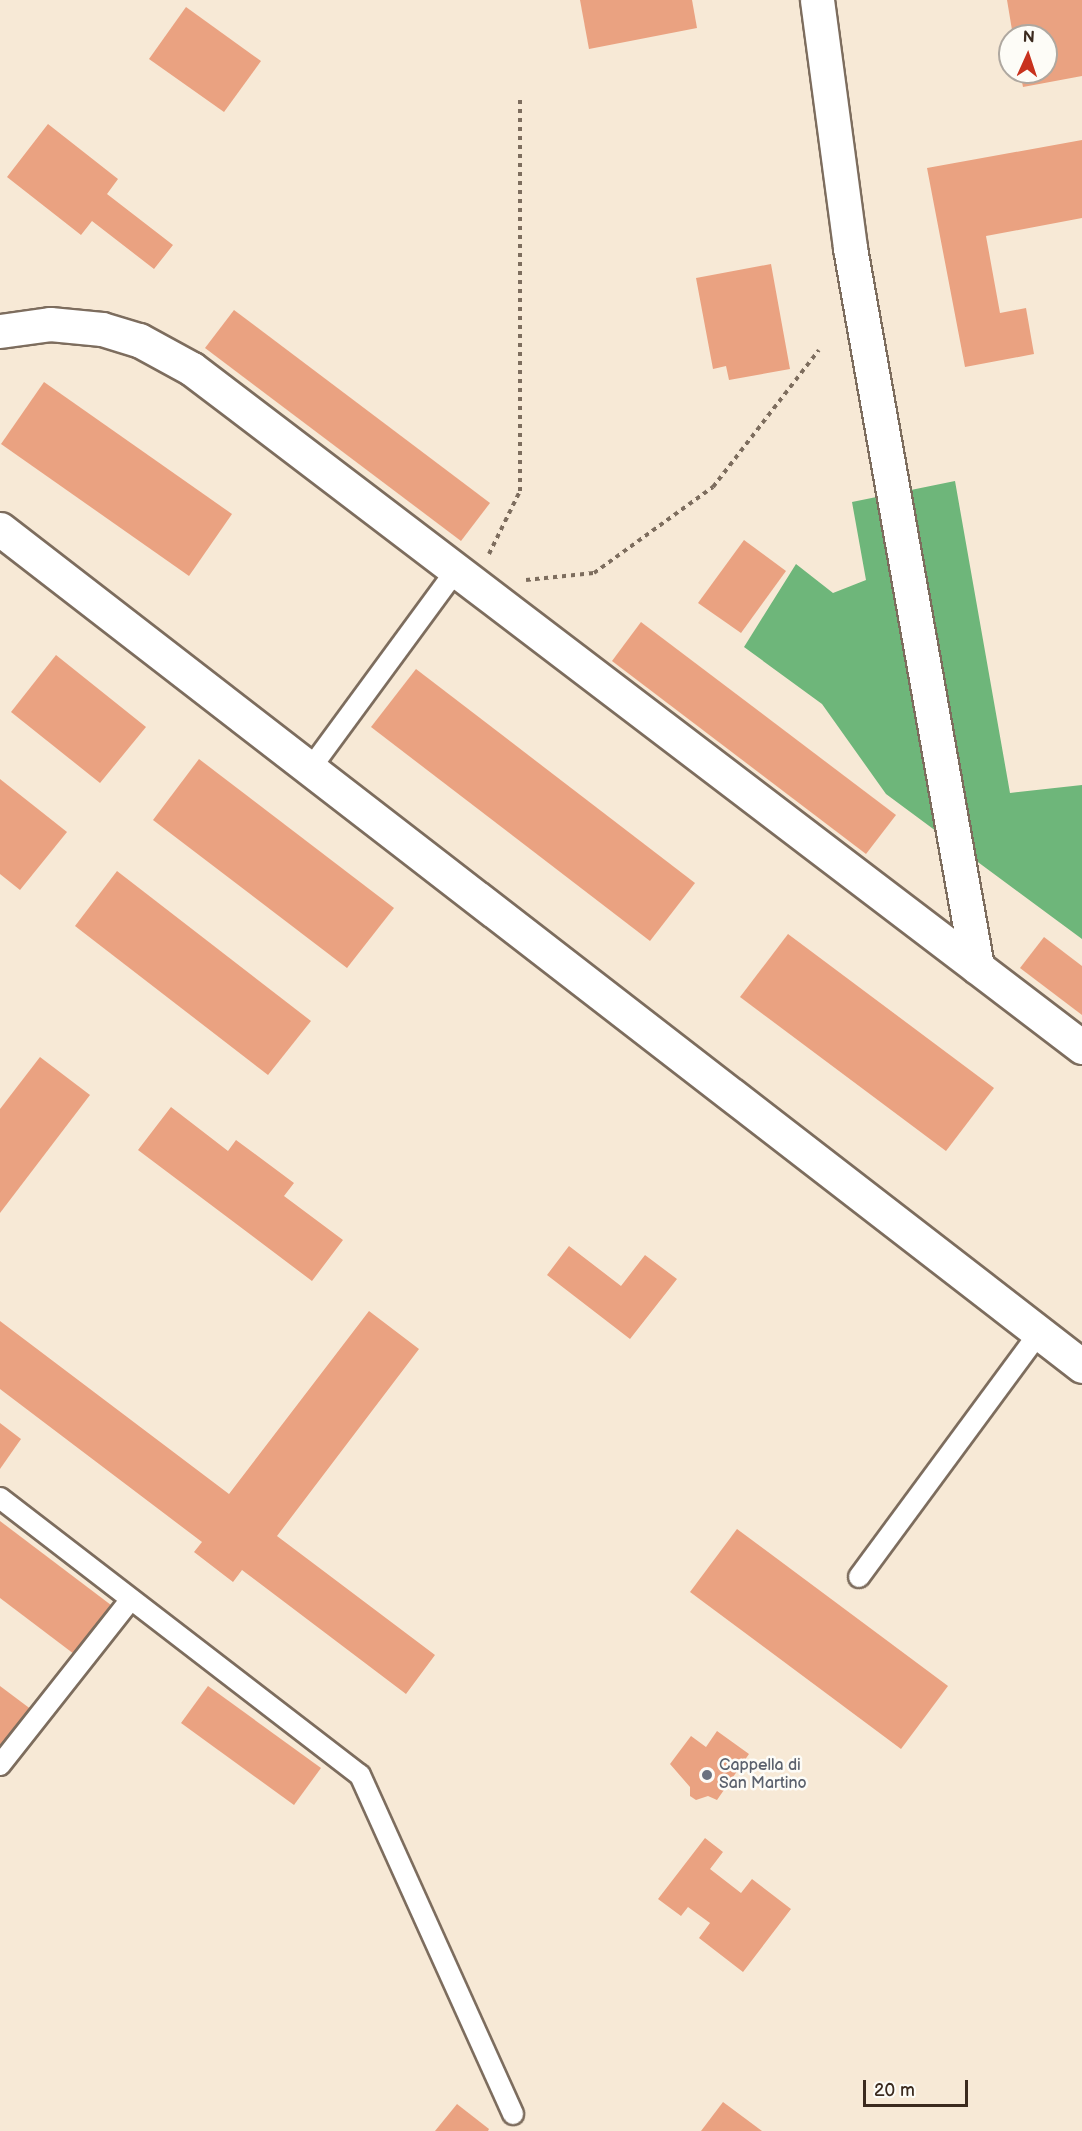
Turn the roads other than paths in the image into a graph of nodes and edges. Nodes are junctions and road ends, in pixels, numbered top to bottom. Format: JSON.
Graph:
{"nodes":[{"id":1,"x":817,"y":0,"type":"edge"},
{"id":2,"x":0,"y":331,"type":"edge"},
{"id":3,"x":0,"y":529,"type":"edge"},
{"id":4,"x":465,"y":578,"type":"junction"},
{"id":5,"x":310,"y":769,"type":"junction"},
{"id":6,"x":977,"y":967,"type":"junction"},
{"id":7,"x":1082,"y":1047,"type":"edge"},
{"id":8,"x":1039,"y":1333,"type":"junction"},
{"id":9,"x":1082,"y":1366,"type":"edge"},
{"id":10,"x":0,"y":1498,"type":"edge"},
{"id":11,"x":859,"y":1577,"type":"dead end"},
{"id":12,"x":131,"y":1599,"type":"junction"},
{"id":13,"x":0,"y":1765,"type":"edge"},
{"id":14,"x":513,"y":2114,"type":"dead end"}],
"edges":[{"from":1,"to":6,"type":"street"},
{"from":2,"to":4,"type":"street"},
{"from":3,"to":5,"type":"street"},
{"from":4,"to":5,"type":"lane"},
{"from":4,"to":6,"type":"street"},
{"from":5,"to":8,"type":"street"},
{"from":6,"to":7,"type":"street"},
{"from":8,"to":9,"type":"street"},
{"from":8,"to":11,"type":"lane"},
{"from":10,"to":12,"type":"lane"},
{"from":12,"to":13,"type":"lane"},
{"from":12,"to":14,"type":"lane"}]}
